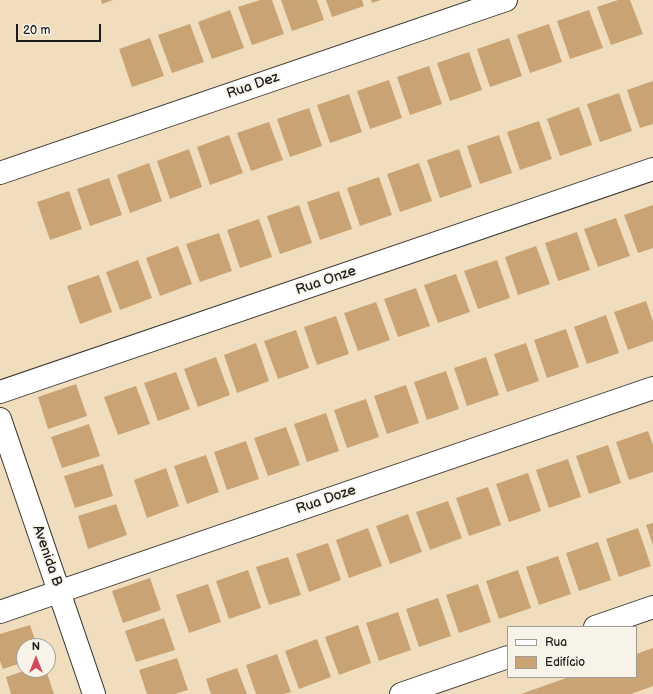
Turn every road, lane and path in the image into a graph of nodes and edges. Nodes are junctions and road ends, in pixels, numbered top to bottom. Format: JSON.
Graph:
{"nodes":[{"id":1,"x":506,"y":0,"type":"edge"},
{"id":2,"x":653,"y":169,"type":"edge"},
{"id":3,"x":0,"y":173,"type":"edge"},
{"id":4,"x":653,"y":388,"type":"edge"},
{"id":5,"x":0,"y":392,"type":"edge"},
{"id":6,"x":0,"y":419,"type":"edge"},
{"id":7,"x":59,"y":592,"type":"junction"},
{"id":8,"x":653,"y":607,"type":"edge"},
{"id":9,"x":0,"y":612,"type":"edge"},
{"id":10,"x":598,"y":626,"type":"edge"},
{"id":11,"x":507,"y":657,"type":"edge"},
{"id":12,"x":94,"y":694,"type":"edge"},
{"id":13,"x":402,"y":694,"type":"edge"}],
"edges":[{"from":1,"to":3,"type":"street","name":"Rua Dez"},
{"from":2,"to":5,"type":"street","name":"Rua Onze"},
{"from":4,"to":7,"type":"street","name":"Rua Doze"},
{"from":6,"to":7,"type":"street","name":"Avenida B"},
{"from":7,"to":9,"type":"street","name":"Rua Doze"},
{"from":7,"to":12,"type":"street","name":"Avenida B"},
{"from":8,"to":10,"type":"street"},
{"from":11,"to":13,"type":"street"}]}
